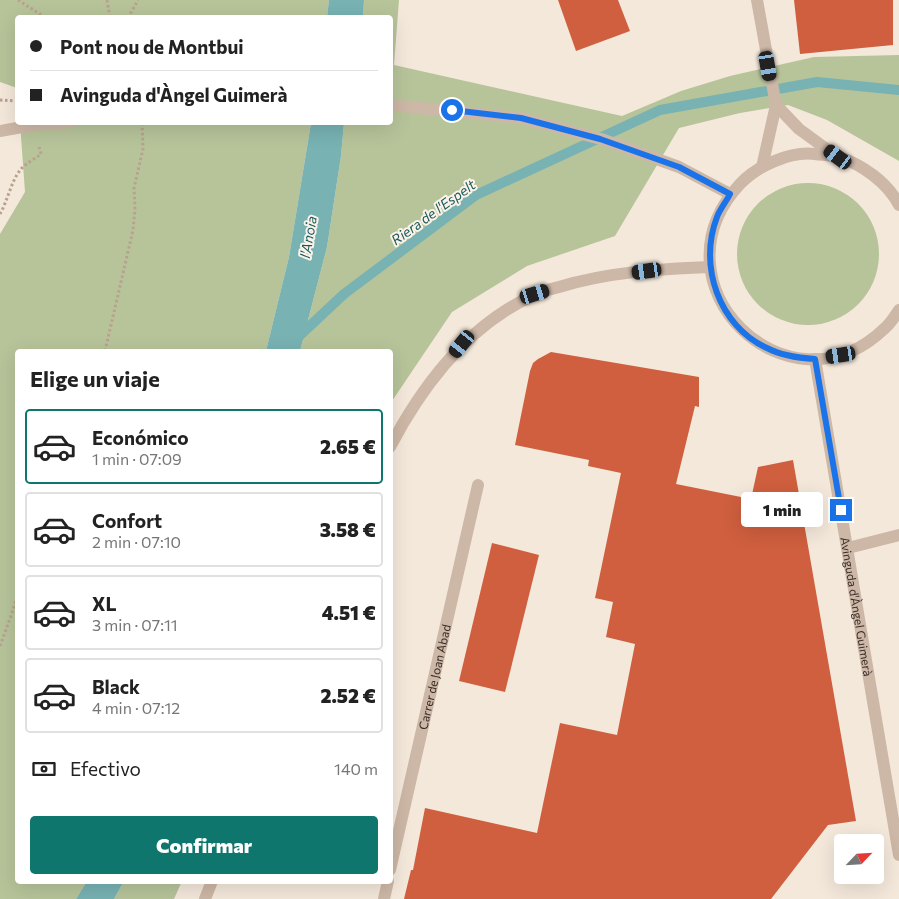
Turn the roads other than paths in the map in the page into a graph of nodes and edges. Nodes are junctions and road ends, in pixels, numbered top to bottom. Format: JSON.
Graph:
{"nodes":[{"id":1,"x":757,"y":0,"type":"edge"},
{"id":2,"x":393,"y":105,"type":"edge"},
{"id":3,"x":776,"y":105,"type":"junction"},
{"id":4,"x":33,"y":125,"type":"edge"},
{"id":5,"x":33,"y":125,"type":"edge"},
{"id":6,"x":50,"y":125,"type":"edge"},
{"id":7,"x":0,"y":131,"type":"edge"},
{"id":8,"x":838,"y":157,"type":"junction"},
{"id":9,"x":762,"y":166,"type":"junction"},
{"id":10,"x":730,"y":194,"type":"junction"},
{"id":11,"x":899,"y":205,"type":"edge"},
{"id":12,"x":710,"y":267,"type":"junction"},
{"id":13,"x":899,"y":310,"type":"edge"},
{"id":14,"x":815,"y":359,"type":"junction"},
{"id":15,"x":393,"y":441,"type":"edge"},
{"id":16,"x":478,"y":485,"type":"dead end"},
{"id":17,"x":899,"y":535,"type":"edge"},
{"id":18,"x":848,"y":548,"type":"junction"},
{"id":19,"x":899,"y":855,"type":"edge"},
{"id":20,"x":393,"y":857,"type":"edge"},
{"id":21,"x":211,"y":884,"type":"edge"},
{"id":22,"x":387,"y":884,"type":"edge"},
{"id":23,"x":205,"y":899,"type":"edge"},
{"id":24,"x":384,"y":899,"type":"edge"}],
"edges":[{"from":1,"to":3,"type":"street"},
{"from":2,"to":10,"type":"street"},
{"from":3,"to":8,"type":"street"},
{"from":3,"to":9,"type":"street"},
{"from":4,"to":6,"type":"street"},
{"from":5,"to":7,"type":"street"},
{"from":8,"to":9,"type":"street"},
{"from":8,"to":11,"type":"street"},
{"from":9,"to":10,"type":"street"},
{"from":10,"to":12,"type":"street"},
{"from":12,"to":14,"type":"street"},
{"from":12,"to":15,"type":"street"},
{"from":13,"to":14,"type":"street"},
{"from":14,"to":18,"type":"street","name":"Avinguda d'Àngel Guimerà"},
{"from":16,"to":20,"type":"street","name":"Carrer de Joan Abad"},
{"from":17,"to":18,"type":"street"},
{"from":18,"to":19,"type":"street","name":"Avinguda d'Àngel Guimerà"},
{"from":21,"to":23,"type":"street"},
{"from":22,"to":24,"type":"street"}]}
